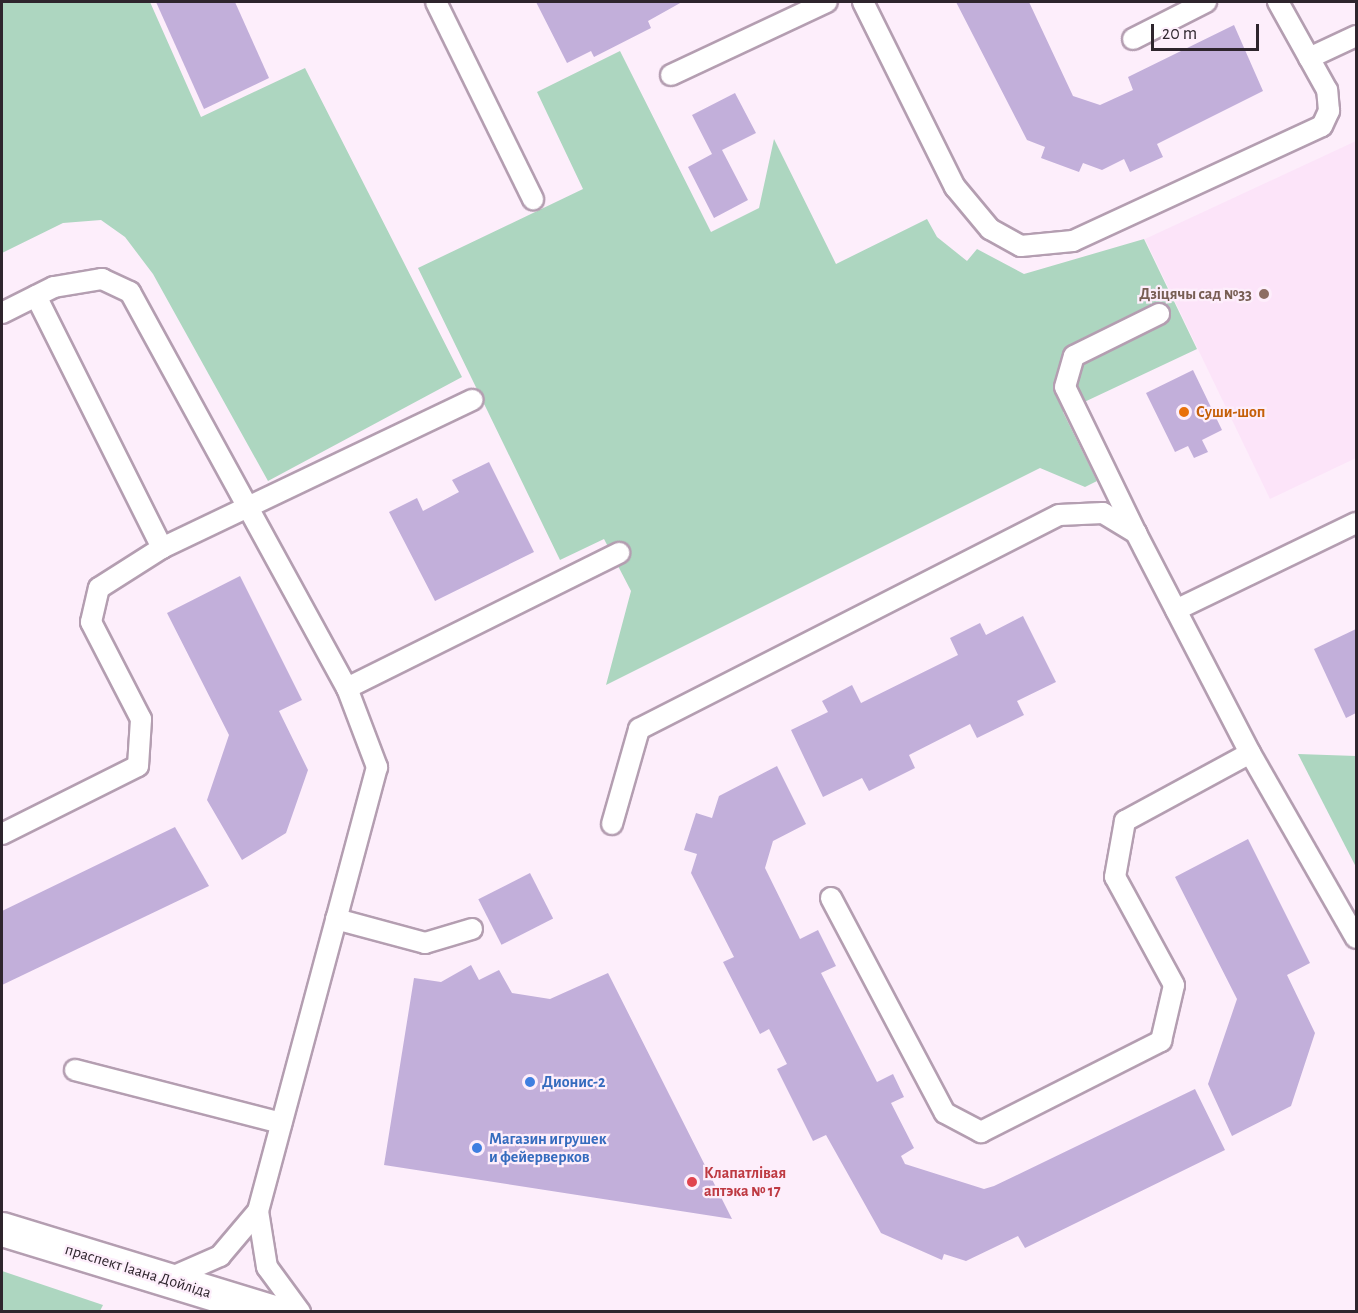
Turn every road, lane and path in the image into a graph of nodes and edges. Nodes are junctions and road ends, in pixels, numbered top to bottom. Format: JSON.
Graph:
{"nodes":[{"id":1,"x":436,"y":2,"type":"edge"},
{"id":2,"x":827,"y":2,"type":"edge"},
{"id":3,"x":863,"y":2,"type":"edge"},
{"id":4,"x":1206,"y":2,"type":"edge"},
{"id":5,"x":1278,"y":2,"type":"edge"},
{"id":6,"x":1356,"y":36,"type":"edge"},
{"id":7,"x":1133,"y":39,"type":"dead end"},
{"id":8,"x":1309,"y":58,"type":"junction"},
{"id":9,"x":671,"y":75,"type":"dead end"},
{"id":10,"x":532,"y":199,"type":"dead end"},
{"id":11,"x":36,"y":296,"type":"junction"},
{"id":12,"x":2,"y":313,"type":"edge"},
{"id":13,"x":1159,"y":314,"type":"dead end"},
{"id":14,"x":472,"y":400,"type":"dead end"},
{"id":15,"x":252,"y":504,"type":"junction"},
{"id":16,"x":1356,"y":523,"type":"edge"},
{"id":17,"x":1136,"y":533,"type":"junction"},
{"id":18,"x":162,"y":548,"type":"junction"},
{"id":19,"x":619,"y":553,"type":"dead end"},
{"id":20,"x":1176,"y":610,"type":"junction"},
{"id":21,"x":347,"y":688,"type":"junction"},
{"id":22,"x":1250,"y":753,"type":"junction"},
{"id":23,"x":612,"y":824,"type":"dead end"},
{"id":24,"x":2,"y":834,"type":"edge"},
{"id":25,"x":831,"y":898,"type":"dead end"},
{"id":26,"x":336,"y":919,"type":"junction"},
{"id":27,"x":472,"y":929,"type":"dead end"},
{"id":28,"x":1356,"y":938,"type":"edge"},
{"id":29,"x":75,"y":1070,"type":"dead end"},
{"id":30,"x":281,"y":1123,"type":"junction"},
{"id":31,"x":258,"y":1210,"type":"junction"},
{"id":32,"x":2,"y":1229,"type":"edge"},
{"id":33,"x":163,"y":1280,"type":"junction"},
{"id":34,"x":274,"y":1311,"type":"edge"},
{"id":35,"x":300,"y":1311,"type":"edge"}],
"edges":[{"from":1,"to":10,"type":"lane"},
{"from":2,"to":9,"type":"lane"},
{"from":3,"to":8,"type":"lane"},
{"from":4,"to":7,"type":"lane"},
{"from":5,"to":8,"type":"lane"},
{"from":6,"to":8,"type":"lane"},
{"from":11,"to":12,"type":"lane"},
{"from":11,"to":15,"type":"lane"},
{"from":11,"to":18,"type":"lane"},
{"from":13,"to":17,"type":"lane"},
{"from":14,"to":15,"type":"lane"},
{"from":15,"to":18,"type":"lane"},
{"from":15,"to":21,"type":"lane"},
{"from":16,"to":20,"type":"lane"},
{"from":17,"to":20,"type":"lane"},
{"from":17,"to":23,"type":"lane"},
{"from":18,"to":24,"type":"lane"},
{"from":19,"to":21,"type":"lane"},
{"from":20,"to":22,"type":"lane"},
{"from":21,"to":26,"type":"lane"},
{"from":22,"to":25,"type":"lane"},
{"from":22,"to":28,"type":"lane"},
{"from":26,"to":27,"type":"lane"},
{"from":26,"to":30,"type":"lane"},
{"from":29,"to":30,"type":"lane"},
{"from":30,"to":31,"type":"lane"},
{"from":31,"to":33,"type":"lane"},
{"from":31,"to":35,"type":"lane"},
{"from":32,"to":33,"type":"main road","name":"праспект Іаана Дойліда"},
{"from":33,"to":34,"type":"main road","name":"праспект Іаана Дойліда"}]}
